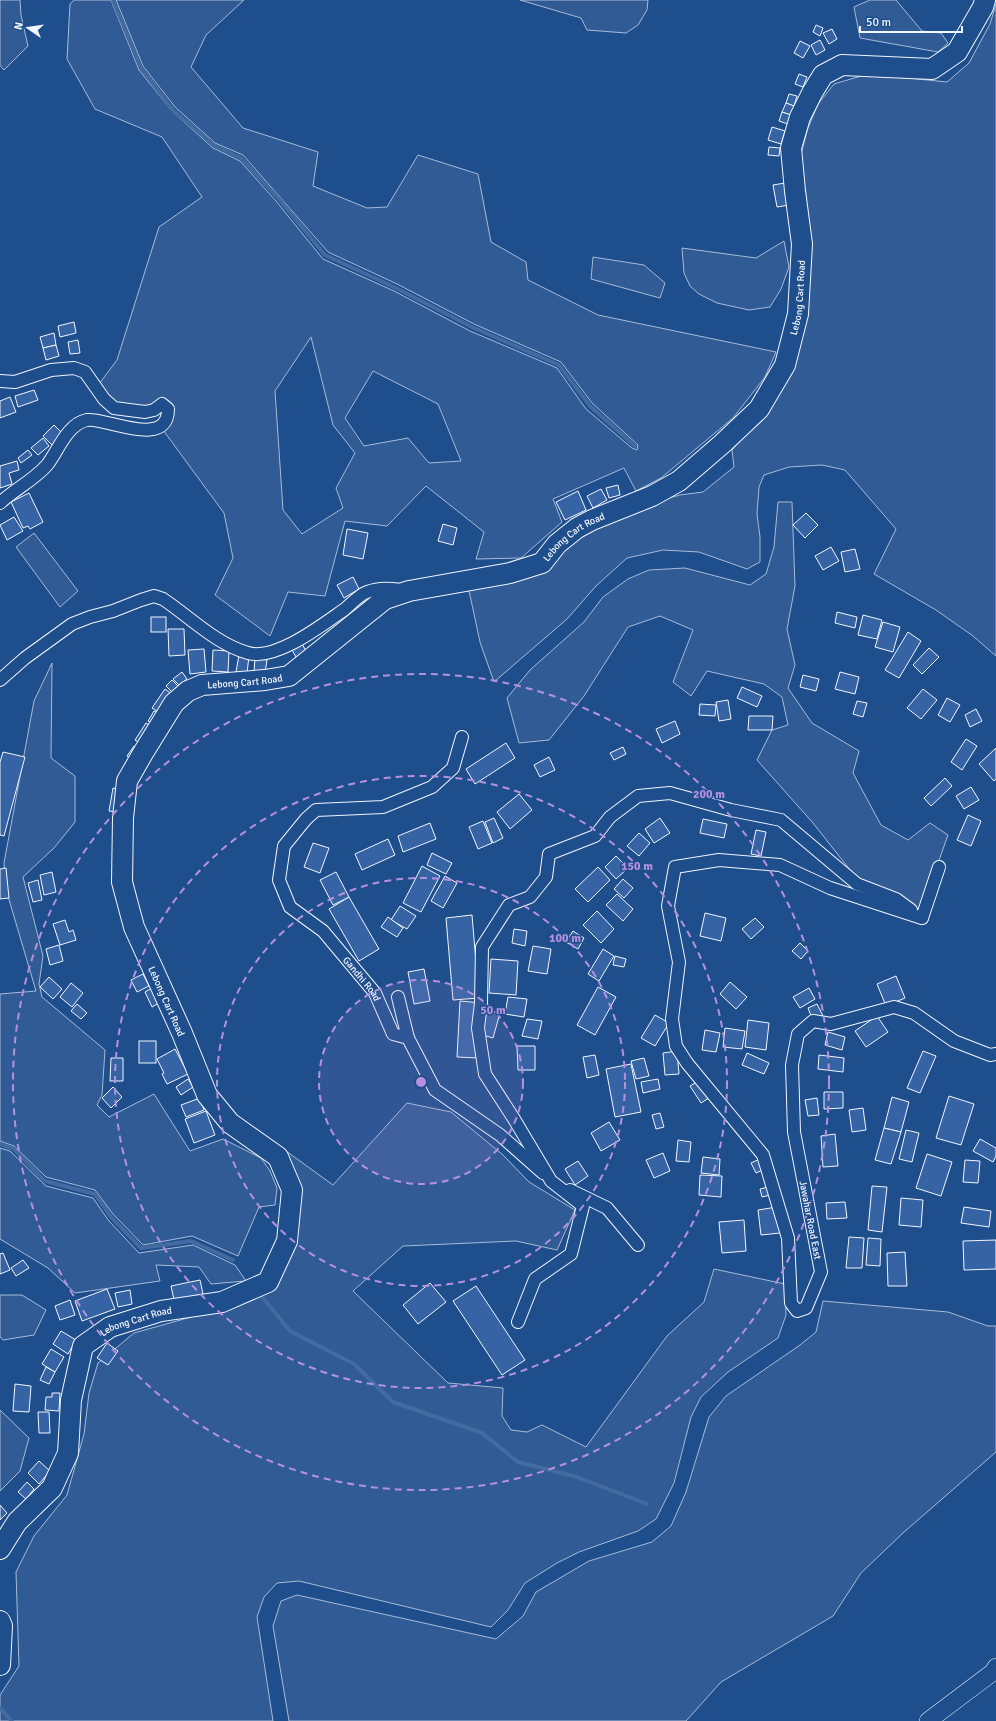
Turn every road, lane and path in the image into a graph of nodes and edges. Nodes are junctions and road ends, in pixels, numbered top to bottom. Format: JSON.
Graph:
{"nodes":[{"id":1,"x":984,"y":0,"type":"edge"},
{"id":2,"x":0,"y":382,"type":"edge"},
{"id":3,"x":0,"y":503,"type":"edge"},
{"id":4,"x":409,"y":591,"type":"junction"},
{"id":5,"x":0,"y":680,"type":"edge"},
{"id":6,"x":462,"y":737,"type":"dead end"},
{"id":7,"x":939,"y":867,"type":"dead end"},
{"id":8,"x":922,"y":918,"type":"junction"},
{"id":9,"x":398,"y":997,"type":"dead end"},
{"id":10,"x":408,"y":1038,"type":"junction"},
{"id":11,"x":996,"y":1054,"type":"edge"},
{"id":12,"x":551,"y":1181,"type":"junction"},
{"id":13,"x":638,"y":1245,"type":"dead end"},
{"id":14,"x":518,"y":1322,"type":"dead end"},
{"id":15,"x":0,"y":1549,"type":"edge"},
{"id":16,"x":0,"y":1622,"type":"edge"},
{"id":17,"x":0,"y":1665,"type":"edge"},
{"id":18,"x":996,"y":1667,"type":"edge"},
{"id":19,"x":928,"y":1721,"type":"edge"}],
"edges":[{"from":1,"to":4,"type":"highway","name":"Lebong Cart Road"},
{"from":2,"to":3,"type":"street"},
{"from":4,"to":5,"type":"street"},
{"from":4,"to":15,"type":"highway","name":"Lebong Cart Road"},
{"from":6,"to":10,"type":"street","name":"Gandhi Road"},
{"from":7,"to":8,"type":"street"},
{"from":8,"to":11,"type":"street","name":"Jawahar Road East"},
{"from":8,"to":12,"type":"street"},
{"from":9,"to":10,"type":"street"},
{"from":10,"to":12,"type":"street"},
{"from":12,"to":13,"type":"street"},
{"from":12,"to":14,"type":"street"},
{"from":16,"to":17,"type":"highway"},
{"from":18,"to":19,"type":"main road"}]}
